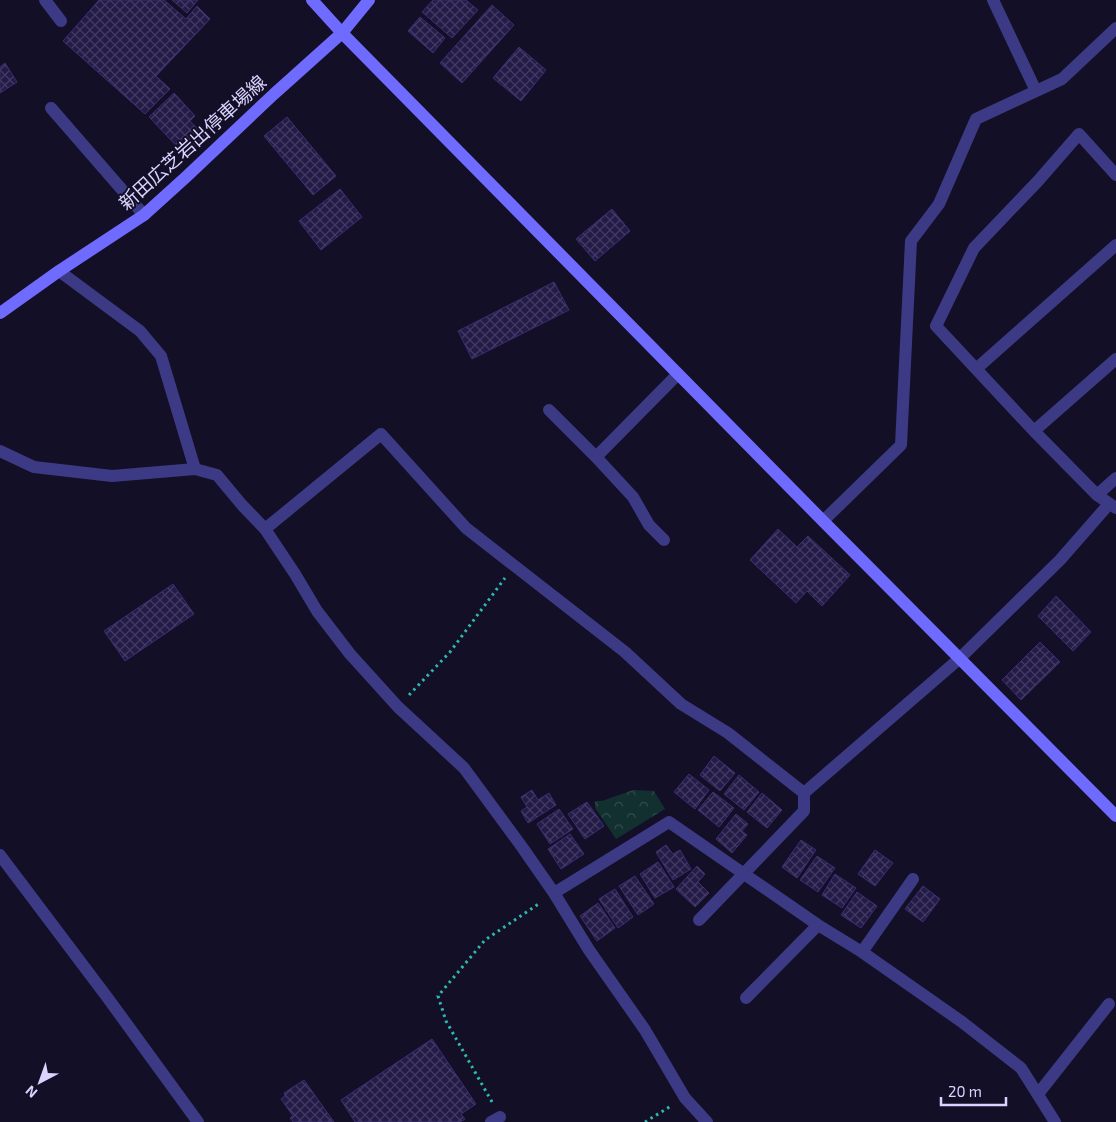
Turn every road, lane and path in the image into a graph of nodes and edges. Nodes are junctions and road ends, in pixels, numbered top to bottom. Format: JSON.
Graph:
{"nodes":[{"id":1,"x":45,"y":0,"type":"edge"},
{"id":2,"x":312,"y":0,"type":"edge"},
{"id":3,"x":370,"y":0,"type":"edge"},
{"id":4,"x":993,"y":0,"type":"edge"},
{"id":5,"x":61,"y":21,"type":"dead end"},
{"id":6,"x":1116,"y":28,"type":"edge"},
{"id":7,"x":342,"y":33,"type":"junction"},
{"id":8,"x":1036,"y":91,"type":"junction"},
{"id":9,"x":51,"y":108,"type":"dead end"},
{"id":10,"x":1116,"y":175,"type":"edge"},
{"id":11,"x":144,"y":215,"type":"junction"},
{"id":12,"x":1116,"y":245,"type":"edge"},
{"id":13,"x":59,"y":271,"type":"junction"},
{"id":14,"x":0,"y":313,"type":"edge"},
{"id":15,"x":1116,"y":358,"type":"edge"},
{"id":16,"x":976,"y":369,"type":"junction"},
{"id":17,"x":678,"y":374,"type":"junction"},
{"id":18,"x":549,"y":410,"type":"dead end"},
{"id":19,"x":1034,"y":431,"type":"junction"},
{"id":20,"x":0,"y":452,"type":"edge"},
{"id":21,"x":596,"y":457,"type":"junction"},
{"id":22,"x":195,"y":468,"type":"junction"},
{"id":23,"x":1116,"y":478,"type":"edge"},
{"id":24,"x":1097,"y":495,"type":"junction"},
{"id":25,"x":1112,"y":506,"type":"edge"},
{"id":26,"x":823,"y":522,"type":"junction"},
{"id":27,"x":265,"y":529,"type":"junction"},
{"id":28,"x":664,"y":540,"type":"dead end"},
{"id":29,"x":514,"y":566,"type":"junction"},
{"id":30,"x":959,"y":658,"type":"junction"},
{"id":31,"x":398,"y":707,"type":"junction"},
{"id":32,"x":804,"y":793,"type":"junction"},
{"id":33,"x":1116,"y":816,"type":"edge"},
{"id":34,"x":0,"y":855,"type":"edge"},
{"id":35,"x":743,"y":874,"type":"junction"},
{"id":36,"x":913,"y":878,"type":"dead end"},
{"id":37,"x":554,"y":893,"type":"junction"},
{"id":38,"x":699,"y":920,"type":"dead end"},
{"id":39,"x":818,"y":925,"type":"junction"},
{"id":40,"x":862,"y":952,"type":"junction"},
{"id":41,"x":746,"y":998,"type":"dead end"},
{"id":42,"x":1109,"y":1004,"type":"dead end"},
{"id":43,"x":1038,"y":1094,"type":"junction"},
{"id":44,"x":685,"y":1098,"type":"junction"},
{"id":45,"x":495,"y":1119,"type":"edge"},
{"id":46,"x":198,"y":1122,"type":"edge"},
{"id":47,"x":645,"y":1122,"type":"edge"},
{"id":48,"x":707,"y":1122,"type":"edge"},
{"id":49,"x":1055,"y":1122,"type":"edge"}],
"edges":[{"from":1,"to":5,"type":"street"},
{"from":2,"to":7,"type":"street"},
{"from":3,"to":7,"type":"street","name":"新田広芝岩出停車場線"},
{"from":4,"to":8,"type":"street"},
{"from":6,"to":8,"type":"street"},
{"from":7,"to":11,"type":"street","name":"新田広芝岩出停車場線"},
{"from":7,"to":17,"type":"street"},
{"from":8,"to":26,"type":"street"},
{"from":9,"to":11,"type":"street"},
{"from":10,"to":16,"type":"street"},
{"from":11,"to":13,"type":"street","name":"新田広芝岩出停車場線"},
{"from":12,"to":16,"type":"street"},
{"from":13,"to":14,"type":"street","name":"新田広芝岩出停車場線"},
{"from":13,"to":22,"type":"street"},
{"from":15,"to":19,"type":"street"},
{"from":16,"to":19,"type":"street"},
{"from":17,"to":21,"type":"street"},
{"from":17,"to":26,"type":"street"},
{"from":18,"to":21,"type":"street"},
{"from":19,"to":24,"type":"street"},
{"from":20,"to":22,"type":"street"},
{"from":21,"to":28,"type":"street"},
{"from":22,"to":27,"type":"street"},
{"from":23,"to":24,"type":"street"},
{"from":24,"to":25,"type":"street"},
{"from":25,"to":30,"type":"street"},
{"from":26,"to":30,"type":"street"},
{"from":27,"to":29,"type":"street"},
{"from":27,"to":31,"type":"street"},
{"from":29,"to":31,"type":"path"},
{"from":29,"to":32,"type":"street"},
{"from":30,"to":32,"type":"street"},
{"from":30,"to":33,"type":"street"},
{"from":31,"to":37,"type":"street"},
{"from":32,"to":35,"type":"street"},
{"from":34,"to":46,"type":"street"},
{"from":35,"to":37,"type":"street"},
{"from":35,"to":38,"type":"street"},
{"from":35,"to":39,"type":"street"},
{"from":36,"to":40,"type":"street"},
{"from":37,"to":44,"type":"street"},
{"from":37,"to":45,"type":"path"},
{"from":39,"to":40,"type":"street"},
{"from":39,"to":41,"type":"street"},
{"from":40,"to":43,"type":"street"},
{"from":42,"to":43,"type":"street"},
{"from":43,"to":49,"type":"street"},
{"from":44,"to":47,"type":"path"},
{"from":44,"to":48,"type":"street"}]}
